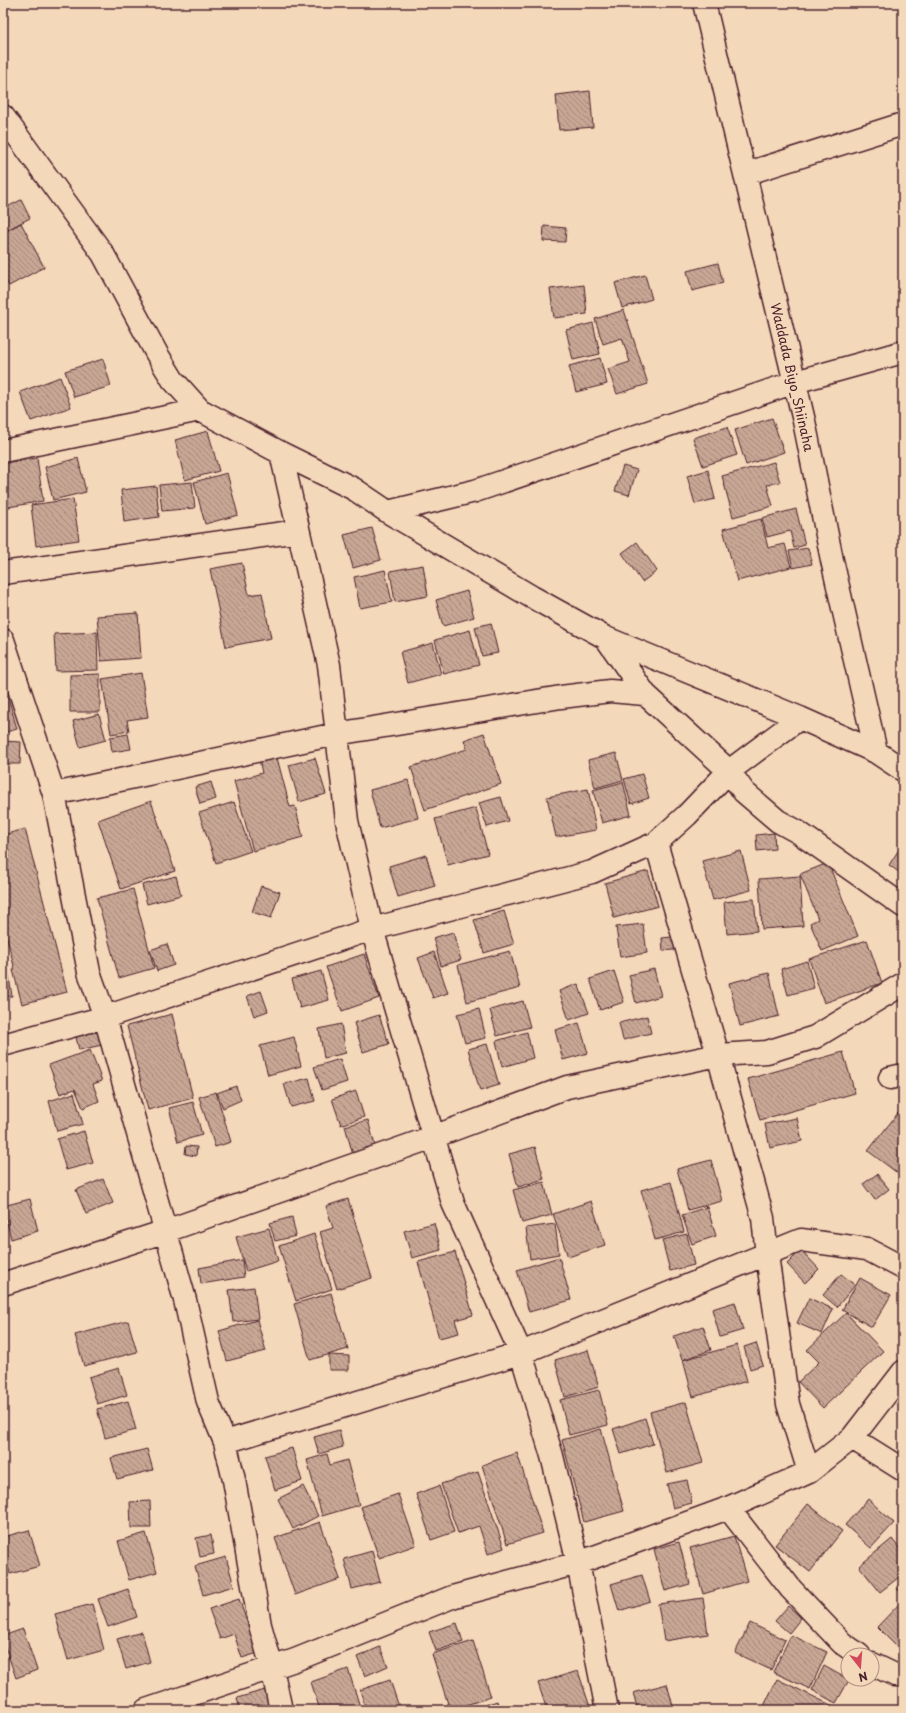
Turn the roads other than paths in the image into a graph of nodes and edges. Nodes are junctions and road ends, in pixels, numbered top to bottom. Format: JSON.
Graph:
{"nodes":[{"id":1,"x":704,"y":3,"type":"edge"},
{"id":2,"x":3,"y":116,"type":"edge"},
{"id":3,"x":903,"y":124,"type":"edge"},
{"id":4,"x":745,"y":174,"type":"junction"},
{"id":5,"x":903,"y":352,"type":"edge"},
{"id":6,"x":795,"y":382,"type":"junction"},
{"id":7,"x":200,"y":410,"type":"junction"},
{"id":8,"x":3,"y":451,"type":"edge"},
{"id":9,"x":281,"y":453,"type":"junction"},
{"id":10,"x":388,"y":512,"type":"junction"},
{"id":11,"x":298,"y":531,"type":"junction"},
{"id":12,"x":3,"y":573,"type":"edge"},
{"id":13,"x":606,"y":638,"type":"junction"},
{"id":14,"x":3,"y":640,"type":"edge"},
{"id":15,"x":645,"y":694,"type":"junction"},
{"id":16,"x":800,"y":718,"type":"junction"},
{"id":17,"x":336,"y":734,"type":"junction"},
{"id":18,"x":876,"y":752,"type":"junction"},
{"id":19,"x":903,"y":770,"type":"edge"},
{"id":20,"x":728,"y":771,"type":"junction"},
{"id":21,"x":54,"y":794,"type":"junction"},
{"id":22,"x":656,"y":843,"type":"junction"},
{"id":23,"x":903,"y":906,"type":"edge"},
{"id":24,"x":372,"y":929,"type":"junction"},
{"id":25,"x":903,"y":984,"type":"edge"},
{"id":26,"x":105,"y":1017,"type":"junction"},
{"id":27,"x":3,"y":1045,"type":"edge"},
{"id":28,"x":718,"y":1055,"type":"junction"},
{"id":29,"x":433,"y":1137,"type":"junction"},
{"id":30,"x":166,"y":1231,"type":"junction"},
{"id":31,"x":767,"y":1256,"type":"junction"},
{"id":32,"x":903,"y":1268,"type":"edge"},
{"id":33,"x":3,"y":1284,"type":"edge"},
{"id":34,"x":521,"y":1353,"type":"junction"},
{"id":35,"x":903,"y":1372,"type":"edge"},
{"id":36,"x":852,"y":1438,"type":"junction"},
{"id":37,"x":225,"y":1442,"type":"junction"},
{"id":38,"x":903,"y":1470,"type":"edge"},
{"id":39,"x":809,"y":1472,"type":"junction"},
{"id":40,"x":728,"y":1508,"type":"junction"},
{"id":41,"x":578,"y":1563,"type":"junction"},
{"id":42,"x":848,"y":1647,"type":"edge"},
{"id":43,"x":272,"y":1668,"type":"junction"},
{"id":44,"x":880,"y":1668,"type":"edge"},
{"id":45,"x":903,"y":1675,"type":"edge"},
{"id":46,"x":146,"y":1710,"type":"edge"},
{"id":47,"x":281,"y":1710,"type":"edge"},
{"id":48,"x":607,"y":1710,"type":"edge"}],
"edges":[{"from":1,"to":4,"type":"street","name":"Waddada Biyo_Shiinaha"},
{"from":2,"to":7,"type":"street"},
{"from":3,"to":4,"type":"street"},
{"from":4,"to":6,"type":"street","name":"Waddada Biyo_Shiinaha"},
{"from":5,"to":6,"type":"street"},
{"from":6,"to":10,"type":"street"},
{"from":6,"to":18,"type":"street","name":"Waddada Biyo_Shiinaha"},
{"from":7,"to":8,"type":"street"},
{"from":7,"to":9,"type":"street"},
{"from":9,"to":10,"type":"street"},
{"from":9,"to":11,"type":"street"},
{"from":10,"to":13,"type":"street"},
{"from":11,"to":12,"type":"street"},
{"from":11,"to":17,"type":"street"},
{"from":13,"to":15,"type":"street"},
{"from":13,"to":16,"type":"street"},
{"from":14,"to":21,"type":"street"},
{"from":15,"to":17,"type":"street"},
{"from":15,"to":20,"type":"street"},
{"from":16,"to":18,"type":"street"},
{"from":16,"to":20,"type":"street"},
{"from":17,"to":21,"type":"street"},
{"from":17,"to":24,"type":"street"},
{"from":18,"to":19,"type":"street"},
{"from":20,"to":22,"type":"street"},
{"from":20,"to":23,"type":"street"},
{"from":21,"to":26,"type":"street"},
{"from":22,"to":24,"type":"street"},
{"from":22,"to":28,"type":"street"},
{"from":24,"to":26,"type":"street"},
{"from":24,"to":29,"type":"street"},
{"from":25,"to":28,"type":"street"},
{"from":26,"to":27,"type":"street"},
{"from":26,"to":30,"type":"street"},
{"from":28,"to":29,"type":"street"},
{"from":28,"to":31,"type":"street"},
{"from":29,"to":30,"type":"street"},
{"from":29,"to":34,"type":"street"},
{"from":30,"to":33,"type":"street"},
{"from":30,"to":37,"type":"street"},
{"from":31,"to":32,"type":"street"},
{"from":31,"to":34,"type":"street"},
{"from":31,"to":39,"type":"street"},
{"from":34,"to":37,"type":"street"},
{"from":34,"to":41,"type":"street"},
{"from":35,"to":36,"type":"street"},
{"from":36,"to":38,"type":"street"},
{"from":36,"to":39,"type":"street"},
{"from":37,"to":43,"type":"street"},
{"from":39,"to":40,"type":"street"},
{"from":40,"to":41,"type":"street"},
{"from":40,"to":42,"type":"street"},
{"from":41,"to":43,"type":"street"},
{"from":41,"to":48,"type":"street"},
{"from":43,"to":46,"type":"street"},
{"from":43,"to":47,"type":"street"},
{"from":44,"to":45,"type":"street"}]}
